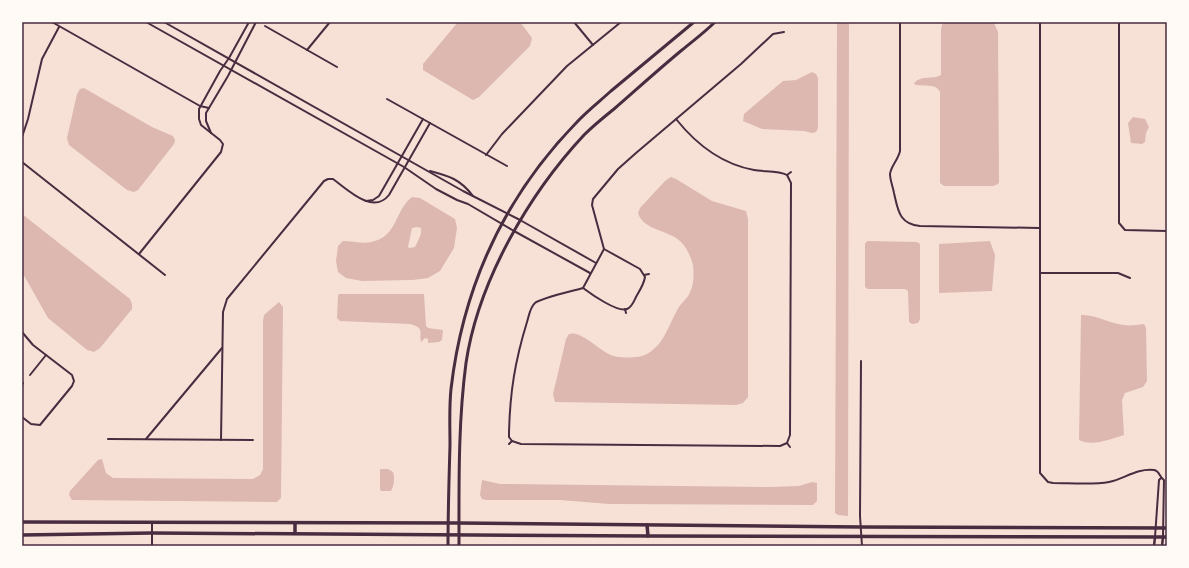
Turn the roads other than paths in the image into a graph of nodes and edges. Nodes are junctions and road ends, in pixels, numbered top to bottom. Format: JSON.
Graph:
{"nodes":[{"id":1,"x":52,"y":22,"type":"edge"},
{"id":2,"x":146,"y":22,"type":"edge"},
{"id":3,"x":164,"y":22,"type":"edge"},
{"id":4,"x":249,"y":22,"type":"edge"},
{"id":5,"x":256,"y":22,"type":"edge"},
{"id":6,"x":330,"y":22,"type":"edge"},
{"id":7,"x":574,"y":22,"type":"edge"},
{"id":8,"x":621,"y":22,"type":"edge"},
{"id":9,"x":694,"y":22,"type":"edge"},
{"id":10,"x":715,"y":22,"type":"edge"},
{"id":11,"x":900,"y":22,"type":"edge"},
{"id":12,"x":1040,"y":22,"type":"edge"},
{"id":13,"x":1119,"y":22,"type":"edge"},
{"id":14,"x":59,"y":26,"type":"junction"},
{"id":15,"x":265,"y":26,"type":"dead end"},
{"id":16,"x":784,"y":32,"type":"dead end"},
{"id":17,"x":593,"y":45,"type":"junction"},
{"id":18,"x":307,"y":50,"type":"junction"},
{"id":19,"x":229,"y":58,"type":"junction"},
{"id":20,"x":235,"y":62,"type":"junction"},
{"id":21,"x":224,"y":65,"type":"junction"},
{"id":22,"x":337,"y":67,"type":"dead end"},
{"id":23,"x":231,"y":70,"type":"junction"},
{"id":24,"x":387,"y":99,"type":"dead end"},
{"id":25,"x":200,"y":106,"type":"junction"},
{"id":26,"x":209,"y":108,"type":"junction"},
{"id":27,"x":423,"y":119,"type":"junction"},
{"id":28,"x":676,"y":119,"type":"junction"},
{"id":29,"x":430,"y":123,"type":"junction"},
{"id":30,"x":212,"y":134,"type":"junction"},
{"id":31,"x":22,"y":137,"type":"edge"},
{"id":32,"x":486,"y":155,"type":"junction"},
{"id":33,"x":402,"y":157,"type":"junction"},
{"id":34,"x":409,"y":161,"type":"junction"},
{"id":35,"x":22,"y":162,"type":"edge"},
{"id":36,"x":398,"y":164,"type":"junction"},
{"id":37,"x":507,"y":166,"type":"dead end"},
{"id":38,"x":404,"y":168,"type":"junction"},
{"id":39,"x":426,"y":170,"type":"junction"},
{"id":40,"x":791,"y":172,"type":"dead end"},
{"id":41,"x":787,"y":175,"type":"junction"},
{"id":42,"x":474,"y":197,"type":"junction"},
{"id":43,"x":365,"y":201,"type":"junction"},
{"id":44,"x":507,"y":214,"type":"junction"},
{"id":45,"x":520,"y":220,"type":"junction"},
{"id":46,"x":502,"y":224,"type":"junction"},
{"id":47,"x":1040,"y":228,"type":"junction"},
{"id":48,"x":514,"y":231,"type":"junction"},
{"id":49,"x":1167,"y":231,"type":"edge"},
{"id":50,"x":604,"y":249,"type":"junction"},
{"id":51,"x":139,"y":254,"type":"junction"},
{"id":52,"x":596,"y":263,"type":"junction"},
{"id":53,"x":590,"y":272,"type":"junction"},
{"id":54,"x":1040,"y":273,"type":"junction"},
{"id":55,"x":649,"y":274,"type":"dead end"},
{"id":56,"x":165,"y":275,"type":"dead end"},
{"id":57,"x":644,"y":275,"type":"junction"},
{"id":58,"x":1130,"y":278,"type":"dead end"},
{"id":59,"x":583,"y":288,"type":"junction"},
{"id":60,"x":625,"y":309,"type":"junction"},
{"id":61,"x":626,"y":313,"type":"dead end"},
{"id":62,"x":22,"y":332,"type":"edge"},
{"id":63,"x":222,"y":347,"type":"junction"},
{"id":64,"x":46,"y":355,"type":"junction"},
{"id":65,"x":861,"y":361,"type":"dead end"},
{"id":66,"x":30,"y":376,"type":"dead end"},
{"id":67,"x":22,"y":417,"type":"edge"},
{"id":68,"x":108,"y":439,"type":"dead end"},
{"id":69,"x":146,"y":439,"type":"junction"},
{"id":70,"x":221,"y":440,"type":"junction"},
{"id":71,"x":253,"y":440,"type":"dead end"},
{"id":72,"x":512,"y":441,"type":"junction"},
{"id":73,"x":509,"y":444,"type":"dead end"},
{"id":74,"x":786,"y":444,"type":"junction"},
{"id":75,"x":790,"y":447,"type":"dead end"},
{"id":76,"x":1162,"y":478,"type":"junction"},
{"id":77,"x":22,"y":522,"type":"edge"},
{"id":78,"x":459,"y":522,"type":"junction"},
{"id":79,"x":152,"y":523,"type":"junction"},
{"id":80,"x":294,"y":523,"type":"junction"},
{"id":81,"x":448,"y":523,"type":"junction"},
{"id":82,"x":647,"y":525,"type":"junction"},
{"id":83,"x":861,"y":527,"type":"junction"},
{"id":84,"x":942,"y":527,"type":"junction"},
{"id":85,"x":1156,"y":528,"type":"junction"},
{"id":86,"x":1165,"y":528,"type":"edge"},
{"id":87,"x":152,"y":532,"type":"junction"},
{"id":88,"x":295,"y":533,"type":"junction"},
{"id":89,"x":22,"y":534,"type":"edge"},
{"id":90,"x":448,"y":534,"type":"junction"},
{"id":91,"x":459,"y":534,"type":"junction"},
{"id":92,"x":648,"y":536,"type":"junction"},
{"id":93,"x":944,"y":536,"type":"junction"},
{"id":94,"x":862,"y":537,"type":"junction"},
{"id":95,"x":1155,"y":537,"type":"junction"},
{"id":96,"x":1165,"y":537,"type":"edge"},
{"id":97,"x":152,"y":546,"type":"edge"},
{"id":98,"x":448,"y":546,"type":"edge"},
{"id":99,"x":459,"y":546,"type":"edge"},
{"id":100,"x":862,"y":546,"type":"edge"},
{"id":101,"x":1154,"y":546,"type":"edge"},
{"id":102,"x":1162,"y":546,"type":"edge"}],
"edges":[{"from":1,"to":14,"type":"street"},
{"from":2,"to":21,"type":"street"},
{"from":3,"to":19,"type":"street"},
{"from":4,"to":19,"type":"street"},
{"from":5,"to":20,"type":"street"},
{"from":6,"to":18,"type":"street"},
{"from":7,"to":17,"type":"street"},
{"from":8,"to":17,"type":"street"},
{"from":9,"to":44,"type":"main road"},
{"from":10,"to":45,"type":"main road"},
{"from":11,"to":47,"type":"street"},
{"from":12,"to":47,"type":"street"},
{"from":13,"to":49,"type":"street"},
{"from":14,"to":25,"type":"street"},
{"from":14,"to":31,"type":"street"},
{"from":15,"to":18,"type":"street"},
{"from":16,"to":28,"type":"street"},
{"from":17,"to":32,"type":"street"},
{"from":18,"to":22,"type":"street"},
{"from":19,"to":20,"type":"street"},
{"from":19,"to":21,"type":"street"},
{"from":20,"to":23,"type":"street"},
{"from":20,"to":33,"type":"street"},
{"from":21,"to":23,"type":"street"},
{"from":21,"to":25,"type":"street"},
{"from":23,"to":26,"type":"street"},
{"from":23,"to":36,"type":"street"},
{"from":24,"to":27,"type":"street"},
{"from":25,"to":26,"type":"street"},
{"from":25,"to":30,"type":"street"},
{"from":26,"to":30,"type":"street"},
{"from":27,"to":29,"type":"street"},
{"from":27,"to":33,"type":"street"},
{"from":28,"to":41,"type":"street"},
{"from":28,"to":50,"type":"street"},
{"from":29,"to":32,"type":"street"},
{"from":29,"to":34,"type":"street"},
{"from":30,"to":51,"type":"street"},
{"from":32,"to":37,"type":"street"},
{"from":33,"to":34,"type":"street"},
{"from":33,"to":36,"type":"street"},
{"from":34,"to":38,"type":"street"},
{"from":34,"to":39,"type":"street"},
{"from":35,"to":51,"type":"street"},
{"from":36,"to":38,"type":"street"},
{"from":36,"to":43,"type":"street"},
{"from":38,"to":43,"type":"street"},
{"from":38,"to":46,"type":"street"},
{"from":39,"to":42,"type":"street"},
{"from":39,"to":42,"type":"street"},
{"from":40,"to":41,"type":"street"},
{"from":41,"to":74,"type":"street"},
{"from":42,"to":44,"type":"street"},
{"from":43,"to":63,"type":"street"},
{"from":44,"to":45,"type":"street"},
{"from":44,"to":46,"type":"main road"},
{"from":45,"to":48,"type":"main road"},
{"from":45,"to":52,"type":"street"},
{"from":46,"to":48,"type":"street"},
{"from":46,"to":81,"type":"main road"},
{"from":47,"to":54,"type":"street"},
{"from":48,"to":53,"type":"street"},
{"from":48,"to":78,"type":"main road"},
{"from":50,"to":52,"type":"street"},
{"from":50,"to":57,"type":"street"},
{"from":51,"to":56,"type":"street"},
{"from":52,"to":53,"type":"street"},
{"from":53,"to":59,"type":"street"},
{"from":54,"to":58,"type":"street"},
{"from":54,"to":76,"type":"street"},
{"from":55,"to":57,"type":"street"},
{"from":57,"to":60,"type":"street"},
{"from":59,"to":60,"type":"street"},
{"from":59,"to":72,"type":"street"},
{"from":60,"to":61,"type":"street"},
{"from":62,"to":64,"type":"street"},
{"from":63,"to":69,"type":"street"},
{"from":63,"to":70,"type":"street"},
{"from":64,"to":66,"type":"street"},
{"from":64,"to":67,"type":"street"},
{"from":65,"to":83,"type":"street"},
{"from":68,"to":69,"type":"street"},
{"from":69,"to":70,"type":"street"},
{"from":70,"to":71,"type":"street"},
{"from":72,"to":73,"type":"street"},
{"from":72,"to":74,"type":"street"},
{"from":74,"to":75,"type":"street"},
{"from":76,"to":85,"type":"street"},
{"from":76,"to":86,"type":"street"},
{"from":77,"to":79,"type":"main road"},
{"from":78,"to":81,"type":"main road"},
{"from":78,"to":82,"type":"main road"},
{"from":78,"to":91,"type":"main road"},
{"from":79,"to":80,"type":"main road"},
{"from":79,"to":87,"type":"street"},
{"from":80,"to":81,"type":"main road"},
{"from":80,"to":88,"type":"main road"},
{"from":81,"to":90,"type":"main road"},
{"from":82,"to":83,"type":"main road"},
{"from":82,"to":92,"type":"main road"},
{"from":83,"to":84,"type":"main road"},
{"from":83,"to":94,"type":"street"},
{"from":84,"to":85,"type":"main road"},
{"from":84,"to":93,"type":"main road"},
{"from":85,"to":86,"type":"main road"},
{"from":85,"to":95,"type":"street"},
{"from":86,"to":96,"type":"street"},
{"from":87,"to":88,"type":"main road"},
{"from":87,"to":89,"type":"main road"},
{"from":87,"to":97,"type":"street"},
{"from":88,"to":90,"type":"main road"},
{"from":90,"to":91,"type":"main road"},
{"from":90,"to":98,"type":"main road"},
{"from":91,"to":92,"type":"main road"},
{"from":91,"to":99,"type":"main road"},
{"from":92,"to":94,"type":"main road"},
{"from":93,"to":94,"type":"main road"},
{"from":93,"to":95,"type":"main road"},
{"from":94,"to":100,"type":"street"},
{"from":95,"to":96,"type":"main road"},
{"from":95,"to":101,"type":"street"},
{"from":96,"to":102,"type":"street"}]}
